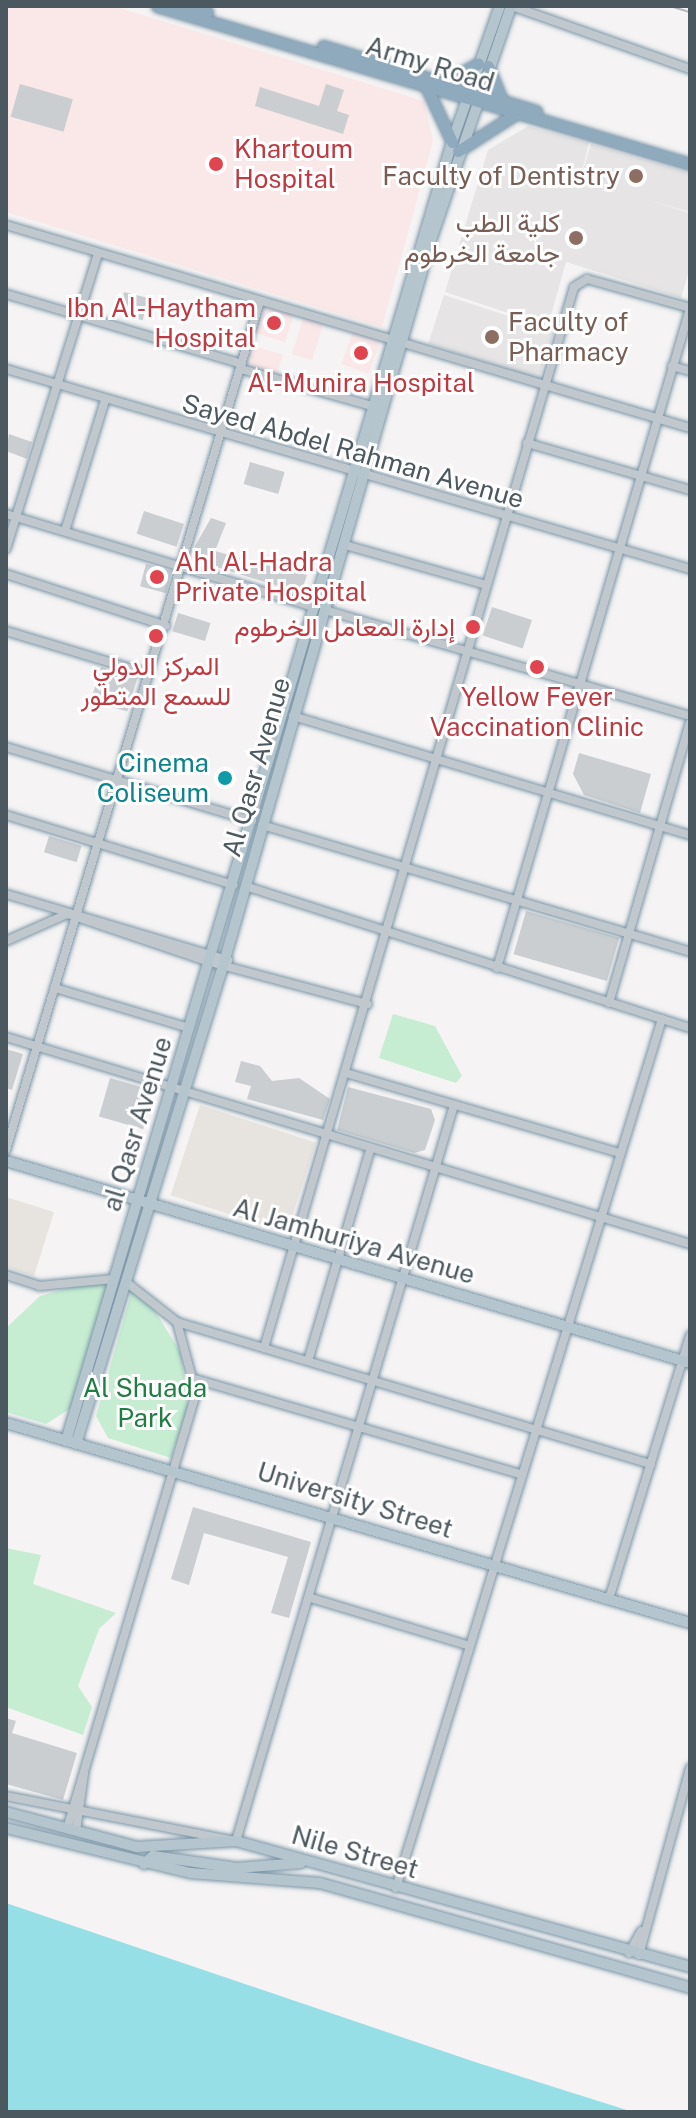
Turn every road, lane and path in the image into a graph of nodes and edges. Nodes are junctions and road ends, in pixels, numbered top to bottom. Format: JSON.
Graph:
{"nodes":[{"id":1,"x":157,"y":6,"type":"edge"},
{"id":2,"x":186,"y":6,"type":"edge"},
{"id":3,"x":500,"y":6,"type":"edge"},
{"id":4,"x":511,"y":6,"type":"edge"},
{"id":5,"x":203,"y":15,"type":"junction"},
{"id":6,"x":279,"y":37,"type":"junction"},
{"id":7,"x":483,"y":65,"type":"junction"},
{"id":8,"x":690,"y":69,"type":"edge"},
{"id":9,"x":445,"y":82,"type":"junction"},
{"id":10,"x":425,"y":84,"type":"junction"},
{"id":11,"x":471,"y":95,"type":"junction"},
{"id":12,"x":505,"y":101,"type":"junction"},
{"id":13,"x":517,"y":113,"type":"junction"},
{"id":14,"x":455,"y":146,"type":"junction"},
{"id":15,"x":690,"y":157,"type":"edge"},
{"id":16,"x":690,"y":164,"type":"edge"},
{"id":17,"x":6,"y":225,"type":"edge"},
{"id":18,"x":98,"y":253,"type":"junction"},
{"id":19,"x":6,"y":294,"type":"edge"},
{"id":20,"x":260,"y":301,"type":"junction"},
{"id":21,"x":690,"y":309,"type":"edge"},
{"id":22,"x":78,"y":316,"type":"junction"},
{"id":23,"x":398,"y":342,"type":"junction"},
{"id":24,"x":672,"y":366,"type":"junction"},
{"id":25,"x":241,"y":367,"type":"junction"},
{"id":26,"x":6,"y":369,"type":"edge"},
{"id":27,"x":690,"y":371,"type":"edge"},
{"id":28,"x":55,"y":385,"type":"junction"},
{"id":29,"x":544,"y":385,"type":"junction"},
{"id":30,"x":105,"y":400,"type":"junction"},
{"id":31,"x":375,"y":407,"type":"junction"},
{"id":32,"x":657,"y":418,"type":"junction"},
{"id":33,"x":690,"y":428,"type":"edge"},
{"id":34,"x":222,"y":434,"type":"junction"},
{"id":35,"x":527,"y":443,"type":"junction"},
{"id":36,"x":640,"y":474,"type":"junction"},
{"id":37,"x":361,"y":477,"type":"junction"},
{"id":38,"x":690,"y":490,"type":"edge"},
{"id":39,"x":6,"y":514,"type":"edge"},
{"id":40,"x":506,"y":516,"type":"junction"},
{"id":41,"x":16,"y":517,"type":"junction"},
{"id":42,"x":65,"y":531,"type":"junction"},
{"id":43,"x":345,"y":545,"type":"junction"},
{"id":44,"x":618,"y":548,"type":"junction"},
{"id":45,"x":6,"y":549,"type":"edge"},
{"id":46,"x":186,"y":566,"type":"junction"},
{"id":47,"x":690,"y":569,"type":"edge"},
{"id":48,"x":6,"y":574,"type":"edge"},
{"id":49,"x":486,"y":585,"type":"junction"},
{"id":50,"x":320,"y":609,"type":"junction"},
{"id":51,"x":166,"y":626,"type":"junction"},
{"id":52,"x":6,"y":631,"type":"edge"},
{"id":53,"x":468,"y":651,"type":"junction"},
{"id":54,"x":148,"y":674,"type":"junction"},
{"id":55,"x":579,"y":682,"type":"junction"},
{"id":56,"x":293,"y":716,"type":"junction"},
{"id":57,"x":690,"y":716,"type":"edge"},
{"id":58,"x":690,"y":723,"type":"edge"},
{"id":59,"x":6,"y":747,"type":"edge"},
{"id":60,"x":435,"y":759,"type":"junction"},
{"id":61,"x":116,"y":781,"type":"junction"},
{"id":62,"x":545,"y":792,"type":"junction"},
{"id":63,"x":6,"y":815,"type":"edge"},
{"id":64,"x":257,"y":823,"type":"junction"},
{"id":65,"x":660,"y":826,"type":"junction"},
{"id":66,"x":690,"y":835,"type":"edge"},
{"id":67,"x":98,"y":843,"type":"junction"},
{"id":68,"x":405,"y":867,"type":"junction"},
{"id":69,"x":233,"y":885,"type":"junction"},
{"id":70,"x":245,"y":886,"type":"junction"},
{"id":71,"x":6,"y":894,"type":"edge"},
{"id":72,"x":516,"y":900,"type":"junction"},
{"id":73,"x":73,"y":915,"type":"junction"},
{"id":74,"x":386,"y":932,"type":"junction"},
{"id":75,"x":629,"y":934,"type":"junction"},
{"id":76,"x":6,"y":941,"type":"edge"},
{"id":77,"x":690,"y":952,"type":"edge"},
{"id":78,"x":211,"y":958,"type":"junction"},
{"id":79,"x":224,"y":962,"type":"junction"},
{"id":80,"x":497,"y":968,"type":"junction"},
{"id":81,"x":55,"y":988,"type":"junction"},
{"id":82,"x":609,"y":1003,"type":"junction"},
{"id":83,"x":367,"y":1004,"type":"junction"},
{"id":84,"x":662,"y":1019,"type":"junction"},
{"id":85,"x":189,"y":1028,"type":"junction"},
{"id":86,"x":690,"y":1028,"type":"edge"},
{"id":87,"x":6,"y":1037,"type":"edge"},
{"id":88,"x":37,"y":1046,"type":"junction"},
{"id":89,"x":346,"y":1073,"type":"junction"},
{"id":90,"x":171,"y":1088,"type":"junction"},
{"id":91,"x":184,"y":1093,"type":"junction"},
{"id":92,"x":454,"y":1105,"type":"junction"},
{"id":93,"x":327,"y":1136,"type":"junction"},
{"id":94,"x":6,"y":1150,"type":"edge"},
{"id":95,"x":370,"y":1150,"type":"junction"},
{"id":96,"x":620,"y":1153,"type":"junction"},
{"id":97,"x":6,"y":1161,"type":"edge"},
{"id":98,"x":434,"y":1169,"type":"junction"},
{"id":99,"x":136,"y":1200,"type":"junction"},
{"id":100,"x":149,"y":1204,"type":"junction"},
{"id":101,"x":600,"y":1216,"type":"junction"},
{"id":102,"x":690,"y":1244,"type":"edge"},
{"id":103,"x":292,"y":1246,"type":"junction"},
{"id":104,"x":338,"y":1260,"type":"junction"},
{"id":105,"x":6,"y":1275,"type":"edge"},
{"id":106,"x":404,"y":1279,"type":"junction"},
{"id":107,"x":120,"y":1280,"type":"junction"},
{"id":108,"x":177,"y":1322,"type":"junction"},
{"id":109,"x":566,"y":1326,"type":"junction"},
{"id":110,"x":690,"y":1335,"type":"edge"},
{"id":111,"x":264,"y":1348,"type":"junction"},
{"id":112,"x":308,"y":1361,"type":"junction"},
{"id":113,"x":686,"y":1361,"type":"edge"},
{"id":114,"x":195,"y":1379,"type":"junction"},
{"id":115,"x":373,"y":1381,"type":"junction"},
{"id":116,"x":6,"y":1423,"type":"edge"},
{"id":117,"x":361,"y":1428,"type":"junction"},
{"id":118,"x":533,"y":1430,"type":"junction"},
{"id":119,"x":71,"y":1442,"type":"junction"},
{"id":120,"x":651,"y":1464,"type":"junction"},
{"id":121,"x":176,"y":1471,"type":"junction"},
{"id":122,"x":519,"y":1474,"type":"junction"},
{"id":123,"x":334,"y":1516,"type":"junction"},
{"id":124,"x":492,"y":1564,"type":"junction"},
{"id":125,"x":311,"y":1598,"type":"junction"},
{"id":126,"x":609,"y":1599,"type":"junction"},
{"id":127,"x":690,"y":1623,"type":"edge"},
{"id":128,"x":467,"y":1645,"type":"junction"},
{"id":129,"x":690,"y":1768,"type":"edge"},
{"id":130,"x":84,"y":1774,"type":"junction"},
{"id":131,"x":6,"y":1796,"type":"edge"},
{"id":132,"x":71,"y":1808,"type":"junction"},
{"id":133,"x":82,"y":1810,"type":"junction"},
{"id":134,"x":6,"y":1812,"type":"edge"},
{"id":135,"x":6,"y":1828,"type":"edge"},
{"id":136,"x":71,"y":1830,"type":"junction"},
{"id":137,"x":236,"y":1841,"type":"junction"},
{"id":138,"x":68,"y":1845,"type":"junction"},
{"id":139,"x":311,"y":1862,"type":"junction"},
{"id":140,"x":144,"y":1864,"type":"junction"},
{"id":141,"x":396,"y":1888,"type":"junction"},
{"id":142,"x":531,"y":1926,"type":"junction"},
{"id":143,"x":520,"y":1943,"type":"junction"},
{"id":144,"x":634,"y":1954,"type":"junction"},
{"id":145,"x":690,"y":1967,"type":"edge"},
{"id":146,"x":690,"y":1988,"type":"edge"}],
"edges":[{"from":1,"to":5,"type":"highway","name":"Army Road"},
{"from":2,"to":5,"type":"highway","name":"Army Road"},
{"from":3,"to":7,"type":"main road"},
{"from":4,"to":7,"type":"main road"},
{"from":4,"to":8,"type":"street"},
{"from":5,"to":6,"type":"highway","name":"Army Road"},
{"from":6,"to":9,"type":"highway","name":"Army Road"},
{"from":6,"to":10,"type":"highway","name":"Army Road"},
{"from":7,"to":9,"type":"highway"},
{"from":7,"to":11,"type":"main road","name":"Al Qasr Avenue"},
{"from":7,"to":12,"type":"highway"},
{"from":9,"to":11,"type":"highway","name":"Army Road"},
{"from":10,"to":11,"type":"highway","name":"Army Road"},
{"from":10,"to":14,"type":"highway"},
{"from":11,"to":12,"type":"highway","name":"Army Road"},
{"from":11,"to":13,"type":"highway","name":"Army Road"},
{"from":11,"to":14,"type":"main road","name":"Al Qasr Avenue"},
{"from":12,"to":15,"type":"highway","name":"Army Road"},
{"from":13,"to":14,"type":"highway"},
{"from":13,"to":16,"type":"highway","name":"Army Road"},
{"from":14,"to":23,"type":"main road","name":"Al Qasr Avenue"},
{"from":17,"to":18,"type":"street"},
{"from":18,"to":20,"type":"street"},
{"from":18,"to":22,"type":"street"},
{"from":19,"to":22,"type":"street"},
{"from":20,"to":23,"type":"street"},
{"from":20,"to":25,"type":"street"},
{"from":21,"to":24,"type":"street"},
{"from":21,"to":29,"type":"street"},
{"from":22,"to":25,"type":"street"},
{"from":22,"to":28,"type":"street"},
{"from":23,"to":29,"type":"street"},
{"from":23,"to":31,"type":"main road","name":"Al Qasr Avenue"},
{"from":23,"to":37,"type":"main road","name":"Al Qasr Avenue"},
{"from":24,"to":27,"type":"street"},
{"from":24,"to":32,"type":"street"},
{"from":25,"to":31,"type":"street"},
{"from":25,"to":34,"type":"street"},
{"from":26,"to":28,"type":"street","name":"Sayed Abdel Rahman Avenue"},
{"from":28,"to":30,"type":"street","name":"Sayed Abdel Rahman Avenue"},
{"from":28,"to":41,"type":"street"},
{"from":29,"to":32,"type":"street"},
{"from":29,"to":35,"type":"street"},
{"from":30,"to":34,"type":"street","name":"Sayed Abdel Rahman Avenue"},
{"from":30,"to":42,"type":"street"},
{"from":31,"to":37,"type":"main road","name":"Al Qasr Avenue"},
{"from":32,"to":33,"type":"street"},
{"from":32,"to":36,"type":"street"},
{"from":34,"to":37,"type":"street","name":"Sayed Abdel Rahman Avenue"},
{"from":34,"to":46,"type":"street"},
{"from":35,"to":36,"type":"street"},
{"from":35,"to":40,"type":"street"},
{"from":36,"to":38,"type":"street"},
{"from":36,"to":44,"type":"street"},
{"from":37,"to":40,"type":"street","name":"Sayed Abdel Rahman Avenue"},
{"from":37,"to":43,"type":"main road","name":"Al Qasr Avenue"},
{"from":37,"to":50,"type":"main road","name":"Al Qasr Avenue"},
{"from":39,"to":41,"type":"street"},
{"from":40,"to":44,"type":"street","name":"Sayed Abdel Rahman Avenue"},
{"from":40,"to":49,"type":"street"},
{"from":41,"to":42,"type":"street"},
{"from":41,"to":45,"type":"street"},
{"from":42,"to":46,"type":"street"},
{"from":43,"to":49,"type":"street"},
{"from":43,"to":50,"type":"main road","name":"Al Qasr Avenue"},
{"from":44,"to":47,"type":"street","name":"Sayed Abdel Rahman Avenue"},
{"from":44,"to":55,"type":"street"},
{"from":46,"to":50,"type":"street"},
{"from":46,"to":51,"type":"street"},
{"from":48,"to":51,"type":"street"},
{"from":49,"to":53,"type":"street"},
{"from":50,"to":53,"type":"street"},
{"from":50,"to":56,"type":"main road","name":"Al Qasr Avenue"},
{"from":50,"to":64,"type":"main road","name":"Al Qasr Avenue"},
{"from":51,"to":54,"type":"street"},
{"from":52,"to":54,"type":"street"},
{"from":53,"to":55,"type":"street"},
{"from":53,"to":60,"type":"street"},
{"from":54,"to":61,"type":"street"},
{"from":55,"to":57,"type":"street"},
{"from":55,"to":62,"type":"street"},
{"from":56,"to":60,"type":"street"},
{"from":56,"to":64,"type":"main road","name":"Al Qasr Avenue"},
{"from":58,"to":65,"type":"street"},
{"from":59,"to":61,"type":"street"},
{"from":60,"to":62,"type":"street"},
{"from":60,"to":68,"type":"street"},
{"from":61,"to":64,"type":"street"},
{"from":61,"to":67,"type":"street"},
{"from":62,"to":65,"type":"street"},
{"from":62,"to":72,"type":"street"},
{"from":63,"to":67,"type":"street"},
{"from":64,"to":68,"type":"street"},
{"from":64,"to":69,"type":"main road","name":"al Qasr Avenue"},
{"from":64,"to":70,"type":"main road","name":"Al Qasr Avenue"},
{"from":65,"to":66,"type":"street"},
{"from":65,"to":75,"type":"street"},
{"from":67,"to":69,"type":"street"},
{"from":67,"to":73,"type":"street"},
{"from":68,"to":72,"type":"street"},
{"from":68,"to":74,"type":"street"},
{"from":69,"to":78,"type":"main road","name":"al Qasr Avenue"},
{"from":70,"to":74,"type":"street"},
{"from":70,"to":79,"type":"main road","name":"Al Qasr Avenue"},
{"from":71,"to":73,"type":"street"},
{"from":72,"to":75,"type":"street"},
{"from":72,"to":80,"type":"street"},
{"from":73,"to":76,"type":"street"},
{"from":73,"to":78,"type":"street"},
{"from":73,"to":81,"type":"street"},
{"from":74,"to":80,"type":"street"},
{"from":74,"to":83,"type":"street"},
{"from":75,"to":77,"type":"street"},
{"from":75,"to":82,"type":"street"},
{"from":78,"to":79,"type":"street"},
{"from":78,"to":85,"type":"main road","name":"al Qasr Avenue"},
{"from":79,"to":83,"type":"street"},
{"from":79,"to":91,"type":"main road","name":"Al Qasr Avenue"},
{"from":80,"to":82,"type":"street"},
{"from":81,"to":85,"type":"street"},
{"from":81,"to":88,"type":"street"},
{"from":82,"to":84,"type":"street"},
{"from":83,"to":89,"type":"street"},
{"from":84,"to":86,"type":"street"},
{"from":84,"to":96,"type":"street"},
{"from":85,"to":90,"type":"main road","name":"al Qasr Avenue"},
{"from":87,"to":88,"type":"street"},
{"from":88,"to":90,"type":"street"},
{"from":88,"to":94,"type":"street"},
{"from":89,"to":92,"type":"street"},
{"from":89,"to":93,"type":"street"},
{"from":90,"to":91,"type":"street"},
{"from":90,"to":99,"type":"main road","name":"al Qasr Avenue"},
{"from":91,"to":93,"type":"street"},
{"from":91,"to":100,"type":"main road","name":"Al Qasr Avenue"},
{"from":92,"to":96,"type":"street"},
{"from":92,"to":98,"type":"street"},
{"from":93,"to":95,"type":"street"},
{"from":93,"to":103,"type":"street"},
{"from":95,"to":98,"type":"street"},
{"from":95,"to":104,"type":"street"},
{"from":96,"to":101,"type":"street"},
{"from":97,"to":99,"type":"main road","name":"Al Jamhuriya Avenue"},
{"from":98,"to":101,"type":"street"},
{"from":98,"to":106,"type":"street"},
{"from":99,"to":100,"type":"main road","name":"Al Jamhuriya Avenue"},
{"from":99,"to":107,"type":"main road","name":"al Qasr Avenue"},
{"from":100,"to":103,"type":"main road","name":"Al Jamhuriya Avenue"},
{"from":100,"to":107,"type":"main road","name":"Al Qasr Avenue"},
{"from":101,"to":102,"type":"street"},
{"from":101,"to":109,"type":"street"},
{"from":103,"to":104,"type":"main road","name":"Al Jamhuriya Avenue"},
{"from":103,"to":111,"type":"street"},
{"from":104,"to":106,"type":"main road","name":"Al Jamhuriya Avenue"},
{"from":104,"to":112,"type":"street"},
{"from":105,"to":107,"type":"street"},
{"from":106,"to":109,"type":"main road","name":"Al Jamhuriya Avenue"},
{"from":106,"to":115,"type":"street"},
{"from":107,"to":108,"type":"street"},
{"from":107,"to":119,"type":"main road","name":"Al Qasr Avenue"},
{"from":108,"to":111,"type":"street"},
{"from":108,"to":114,"type":"street"},
{"from":109,"to":113,"type":"main road","name":"Al Jamhuriya Avenue"},
{"from":109,"to":118,"type":"street"},
{"from":110,"to":113,"type":"street"},
{"from":111,"to":112,"type":"street"},
{"from":112,"to":115,"type":"street"},
{"from":113,"to":120,"type":"street"},
{"from":114,"to":117,"type":"street"},
{"from":114,"to":121,"type":"street"},
{"from":115,"to":117,"type":"street"},
{"from":115,"to":118,"type":"street"},
{"from":116,"to":119,"type":"main road","name":"University Street"},
{"from":117,"to":122,"type":"street"},
{"from":117,"to":123,"type":"street"},
{"from":118,"to":120,"type":"street"},
{"from":118,"to":122,"type":"street"},
{"from":119,"to":121,"type":"main road","name":"University Street"},
{"from":120,"to":126,"type":"street"},
{"from":121,"to":123,"type":"main road","name":"University Street"},
{"from":121,"to":130,"type":"street"},
{"from":122,"to":124,"type":"street"},
{"from":123,"to":124,"type":"main road","name":"University Street"},
{"from":123,"to":125,"type":"street"},
{"from":124,"to":126,"type":"main road","name":"University Street"},
{"from":124,"to":128,"type":"street"},
{"from":125,"to":128,"type":"street"},
{"from":125,"to":137,"type":"street"},
{"from":126,"to":127,"type":"main road","name":"University Street"},
{"from":128,"to":141,"type":"street"},
{"from":129,"to":144,"type":"street"},
{"from":130,"to":132,"type":"street"},
{"from":130,"to":133,"type":"street"},
{"from":131,"to":132,"type":"street"},
{"from":132,"to":133,"type":"street"},
{"from":132,"to":136,"type":"street"},
{"from":133,"to":136,"type":"street"},
{"from":133,"to":137,"type":"street"},
{"from":134,"to":136,"type":"main road","name":"Nile Street"},
{"from":135,"to":138,"type":"main road","name":"Nile Street"},
{"from":136,"to":137,"type":"main road","name":"Nile Street"},
{"from":136,"to":138,"type":"main road"},
{"from":137,"to":139,"type":"main road","name":"Nile Street"},
{"from":138,"to":140,"type":"main road","name":"Nile Street"},
{"from":139,"to":140,"type":"main road"},
{"from":139,"to":141,"type":"main road","name":"Nile Street"},
{"from":140,"to":143,"type":"main road","name":"Nile Street"},
{"from":141,"to":142,"type":"main road","name":"Nile Street"},
{"from":142,"to":143,"type":"main road"},
{"from":142,"to":144,"type":"main road","name":"Nile Street"},
{"from":143,"to":146,"type":"main road","name":"Nile Street"},
{"from":144,"to":145,"type":"main road","name":"Nile Street"}]}
